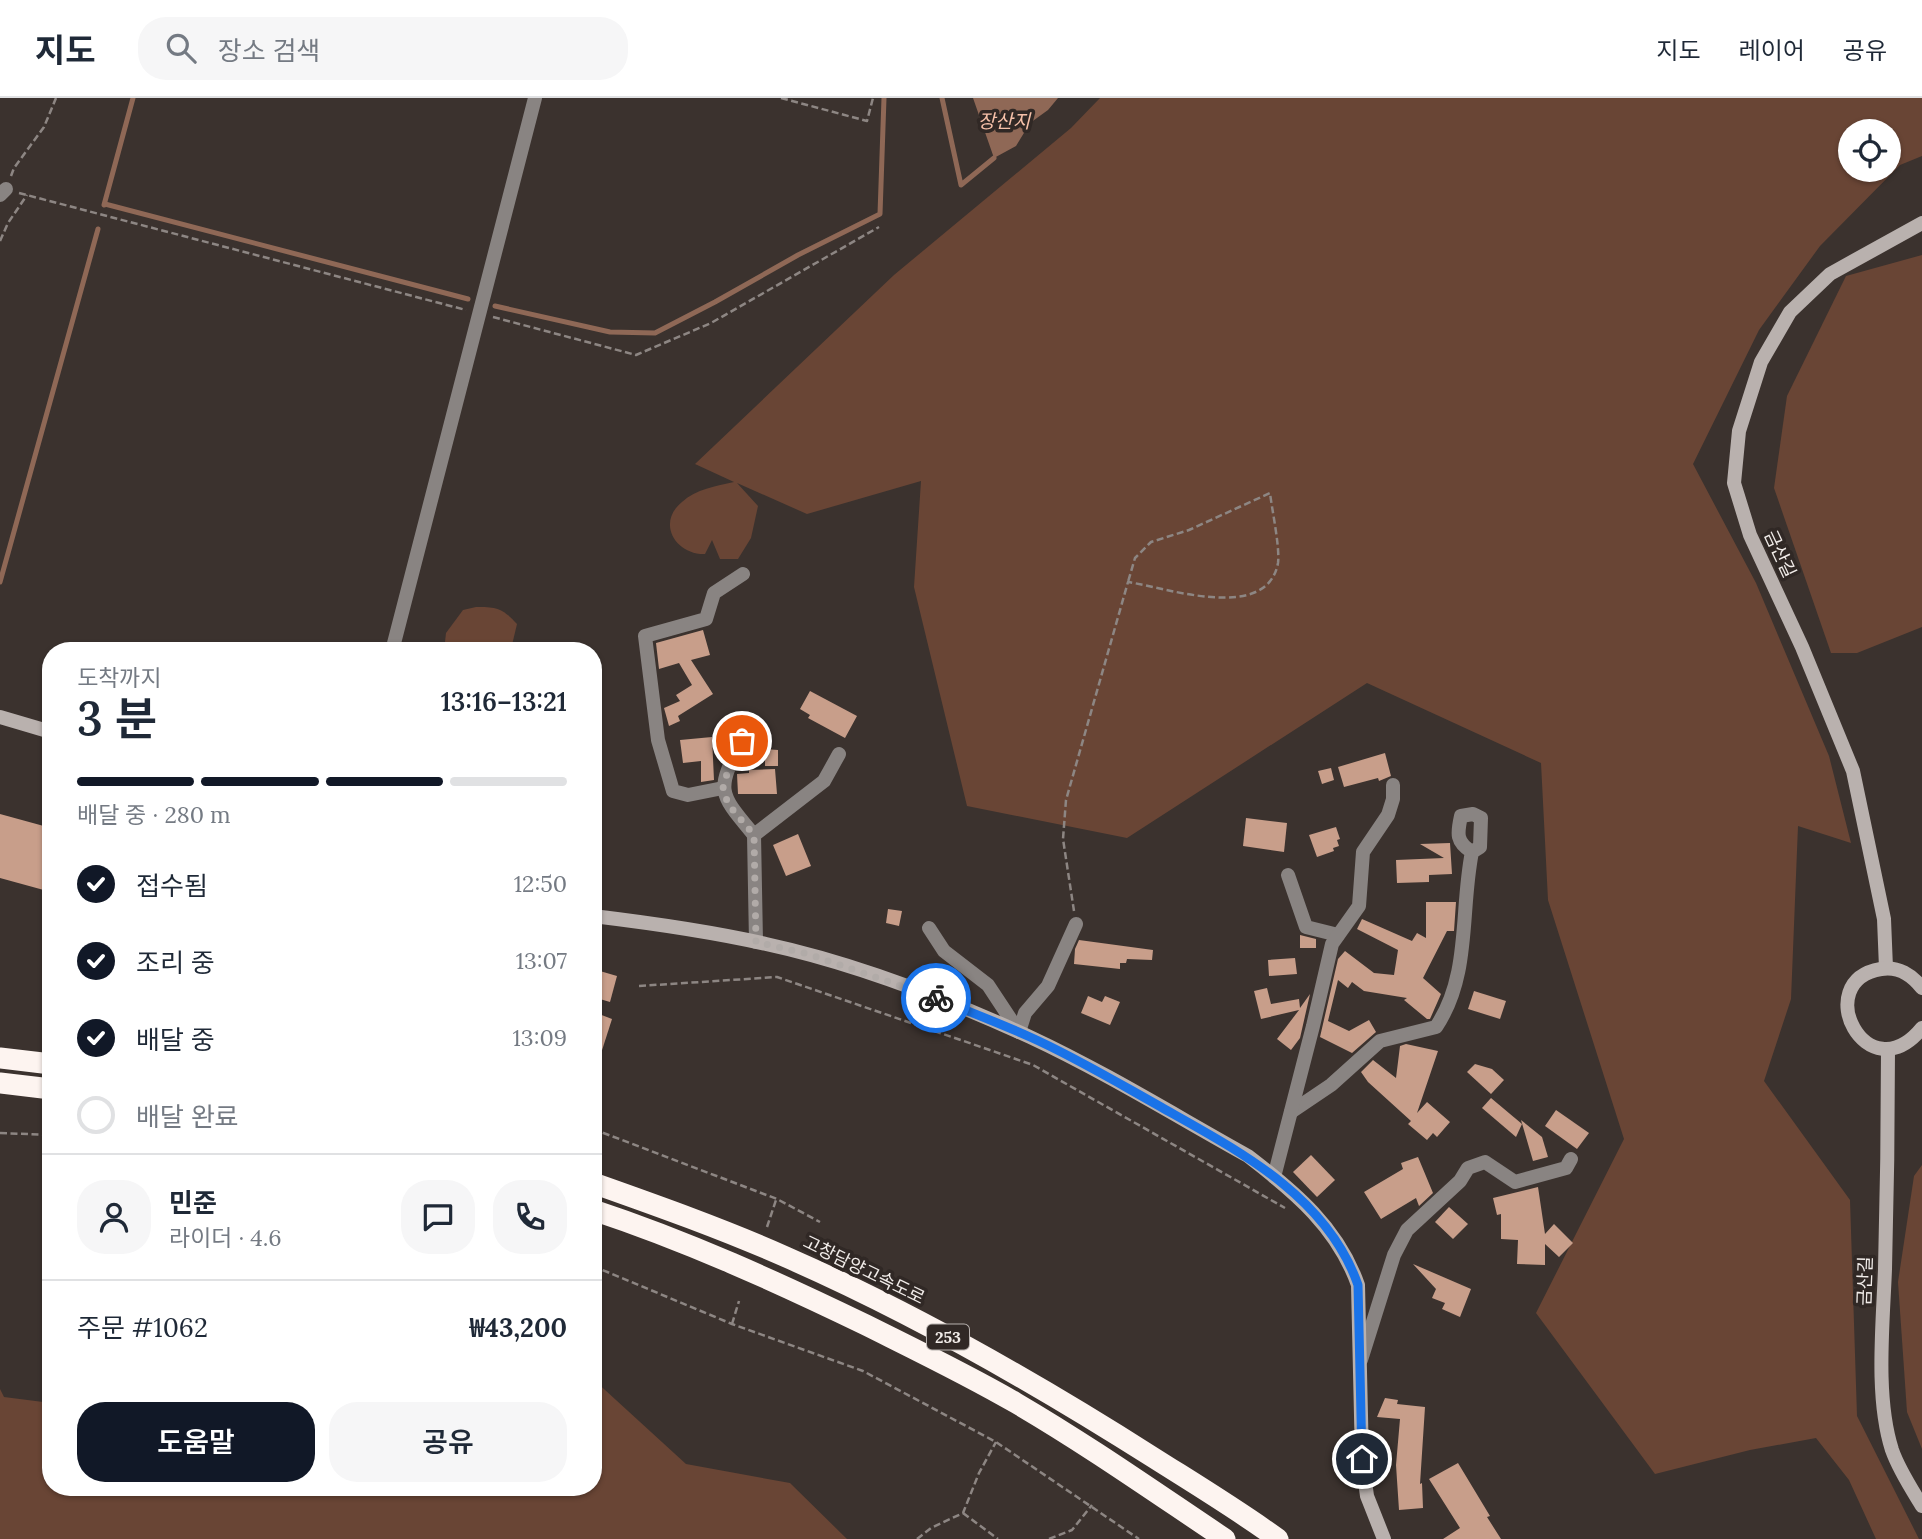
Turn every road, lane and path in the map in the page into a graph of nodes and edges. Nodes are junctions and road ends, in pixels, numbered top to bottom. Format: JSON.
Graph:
{"nodes":[{"id":1,"x":56,"y":98,"type":"edge"},
{"id":2,"x":535,"y":98,"type":"edge"},
{"id":3,"x":781,"y":98,"type":"edge"},
{"id":4,"x":873,"y":98,"type":"edge"},
{"id":5,"x":3,"y":192,"type":"edge"},
{"id":6,"x":27,"y":195,"type":"junction"},
{"id":7,"x":1922,"y":223,"type":"edge"},
{"id":8,"x":879,"y":228,"type":"dead end"},
{"id":9,"x":0,"y":241,"type":"edge"},
{"id":10,"x":479,"y":313,"type":"junction"},
{"id":11,"x":743,"y":574,"type":"dead end"},
{"id":12,"x":1128,"y":582,"type":"junction"},
{"id":13,"x":394,"y":642,"type":"edge"},
{"id":14,"x":0,"y":717,"type":"edge"},
{"id":15,"x":42,"y":729,"type":"edge"},
{"id":16,"x":742,"y":741,"type":"dead end"},
{"id":17,"x":839,"y":754,"type":"dead end"},
{"id":18,"x":1393,"y":785,"type":"dead end"},
{"id":19,"x":723,"y":788,"type":"junction"},
{"id":20,"x":754,"y":835,"type":"junction"},
{"id":21,"x":1472,"y":852,"type":"dead end"},
{"id":22,"x":1288,"y":875,"type":"dead end"},
{"id":23,"x":602,"y":917,"type":"edge"},
{"id":24,"x":1076,"y":924,"type":"joint"},
{"id":25,"x":929,"y":928,"type":"dead end"},
{"id":26,"x":1338,"y":935,"type":"junction"},
{"id":27,"x":756,"y":942,"type":"junction"},
{"id":28,"x":1886,"y":968,"type":"junction"},
{"id":29,"x":639,"y":986,"type":"dead end"},
{"id":30,"x":1922,"y":988,"type":"edge"},
{"id":31,"x":1922,"y":1028,"type":"edge"},
{"id":32,"x":1019,"y":1032,"type":"junction"},
{"id":33,"x":1888,"y":1049,"type":"junction"},
{"id":34,"x":0,"y":1058,"type":"edge"},
{"id":35,"x":42,"y":1063,"type":"edge"},
{"id":36,"x":0,"y":1083,"type":"edge"},
{"id":37,"x":42,"y":1088,"type":"edge"},
{"id":38,"x":1290,"y":1112,"type":"junction"},
{"id":39,"x":602,"y":1132,"type":"edge"},
{"id":40,"x":0,"y":1133,"type":"edge"},
{"id":41,"x":42,"y":1135,"type":"edge"},
{"id":42,"x":1572,"y":1158,"type":"dead end"},
{"id":43,"x":1274,"y":1177,"type":"junction"},
{"id":44,"x":602,"y":1186,"type":"edge"},
{"id":45,"x":777,"y":1199,"type":"junction"},
{"id":46,"x":602,"y":1213,"type":"edge"},
{"id":47,"x":1294,"y":1214,"type":"dead end"},
{"id":48,"x":820,"y":1222,"type":"dead end"},
{"id":49,"x":768,"y":1227,"type":"dead end"},
{"id":50,"x":602,"y":1270,"type":"edge"},
{"id":51,"x":739,"y":1301,"type":"dead end"},
{"id":52,"x":732,"y":1324,"type":"junction"},
{"id":53,"x":1360,"y":1361,"type":"junction"},
{"id":54,"x":996,"y":1442,"type":"junction"},
{"id":55,"x":1092,"y":1505,"type":"junction"},
{"id":56,"x":1922,"y":1506,"type":"edge"},
{"id":57,"x":963,"y":1513,"type":"junction"},
{"id":58,"x":917,"y":1539,"type":"edge"},
{"id":59,"x":998,"y":1539,"type":"edge"},
{"id":60,"x":1049,"y":1539,"type":"edge"},
{"id":61,"x":1139,"y":1539,"type":"edge"},
{"id":62,"x":1225,"y":1539,"type":"edge"},
{"id":63,"x":1278,"y":1539,"type":"edge"},
{"id":64,"x":1384,"y":1539,"type":"edge"}],
"edges":[{"from":1,"to":5,"type":"path"},
{"from":2,"to":10,"type":"street"},
{"from":3,"to":4,"type":"path"},
{"from":5,"to":6,"type":"path"},
{"from":6,"to":9,"type":"path"},
{"from":6,"to":10,"type":"path"},
{"from":7,"to":28,"type":"street","name":"금산길"},
{"from":8,"to":10,"type":"path"},
{"from":10,"to":13,"type":"street"},
{"from":11,"to":19,"type":"street"},
{"from":12,"to":12,"type":"path"},
{"from":12,"to":24,"type":"path"},
{"from":14,"to":15,"type":"street"},
{"from":16,"to":19,"type":"street"},
{"from":17,"to":20,"type":"street"},
{"from":18,"to":26,"type":"street"},
{"from":19,"to":20,"type":"street"},
{"from":20,"to":27,"type":"street"},
{"from":21,"to":38,"type":"street"},
{"from":22,"to":26,"type":"street"},
{"from":23,"to":27,"type":"street"},
{"from":24,"to":32,"type":"street"},
{"from":25,"to":32,"type":"street"},
{"from":26,"to":38,"type":"street"},
{"from":27,"to":32,"type":"street"},
{"from":28,"to":30,"type":"street"},
{"from":28,"to":33,"type":"street"},
{"from":29,"to":47,"type":"path"},
{"from":31,"to":33,"type":"street"},
{"from":32,"to":43,"type":"street"},
{"from":33,"to":56,"type":"street","name":"금산길"},
{"from":34,"to":35,"type":"highway"},
{"from":36,"to":37,"type":"highway"},
{"from":38,"to":43,"type":"street"},
{"from":39,"to":45,"type":"path"},
{"from":40,"to":41,"type":"path"},
{"from":42,"to":53,"type":"street"},
{"from":43,"to":53,"type":"street"},
{"from":44,"to":63,"type":"highway","name":"고창담양고속도로","number":"253"},
{"from":45,"to":48,"type":"path"},
{"from":45,"to":49,"type":"path"},
{"from":46,"to":62,"type":"highway","number":"253"},
{"from":50,"to":52,"type":"path"},
{"from":51,"to":52,"type":"path"},
{"from":52,"to":54,"type":"path"},
{"from":53,"to":64,"type":"street"},
{"from":54,"to":55,"type":"path"},
{"from":54,"to":57,"type":"path"},
{"from":55,"to":60,"type":"path"},
{"from":55,"to":61,"type":"path"},
{"from":57,"to":58,"type":"path"},
{"from":57,"to":59,"type":"path"}]}
